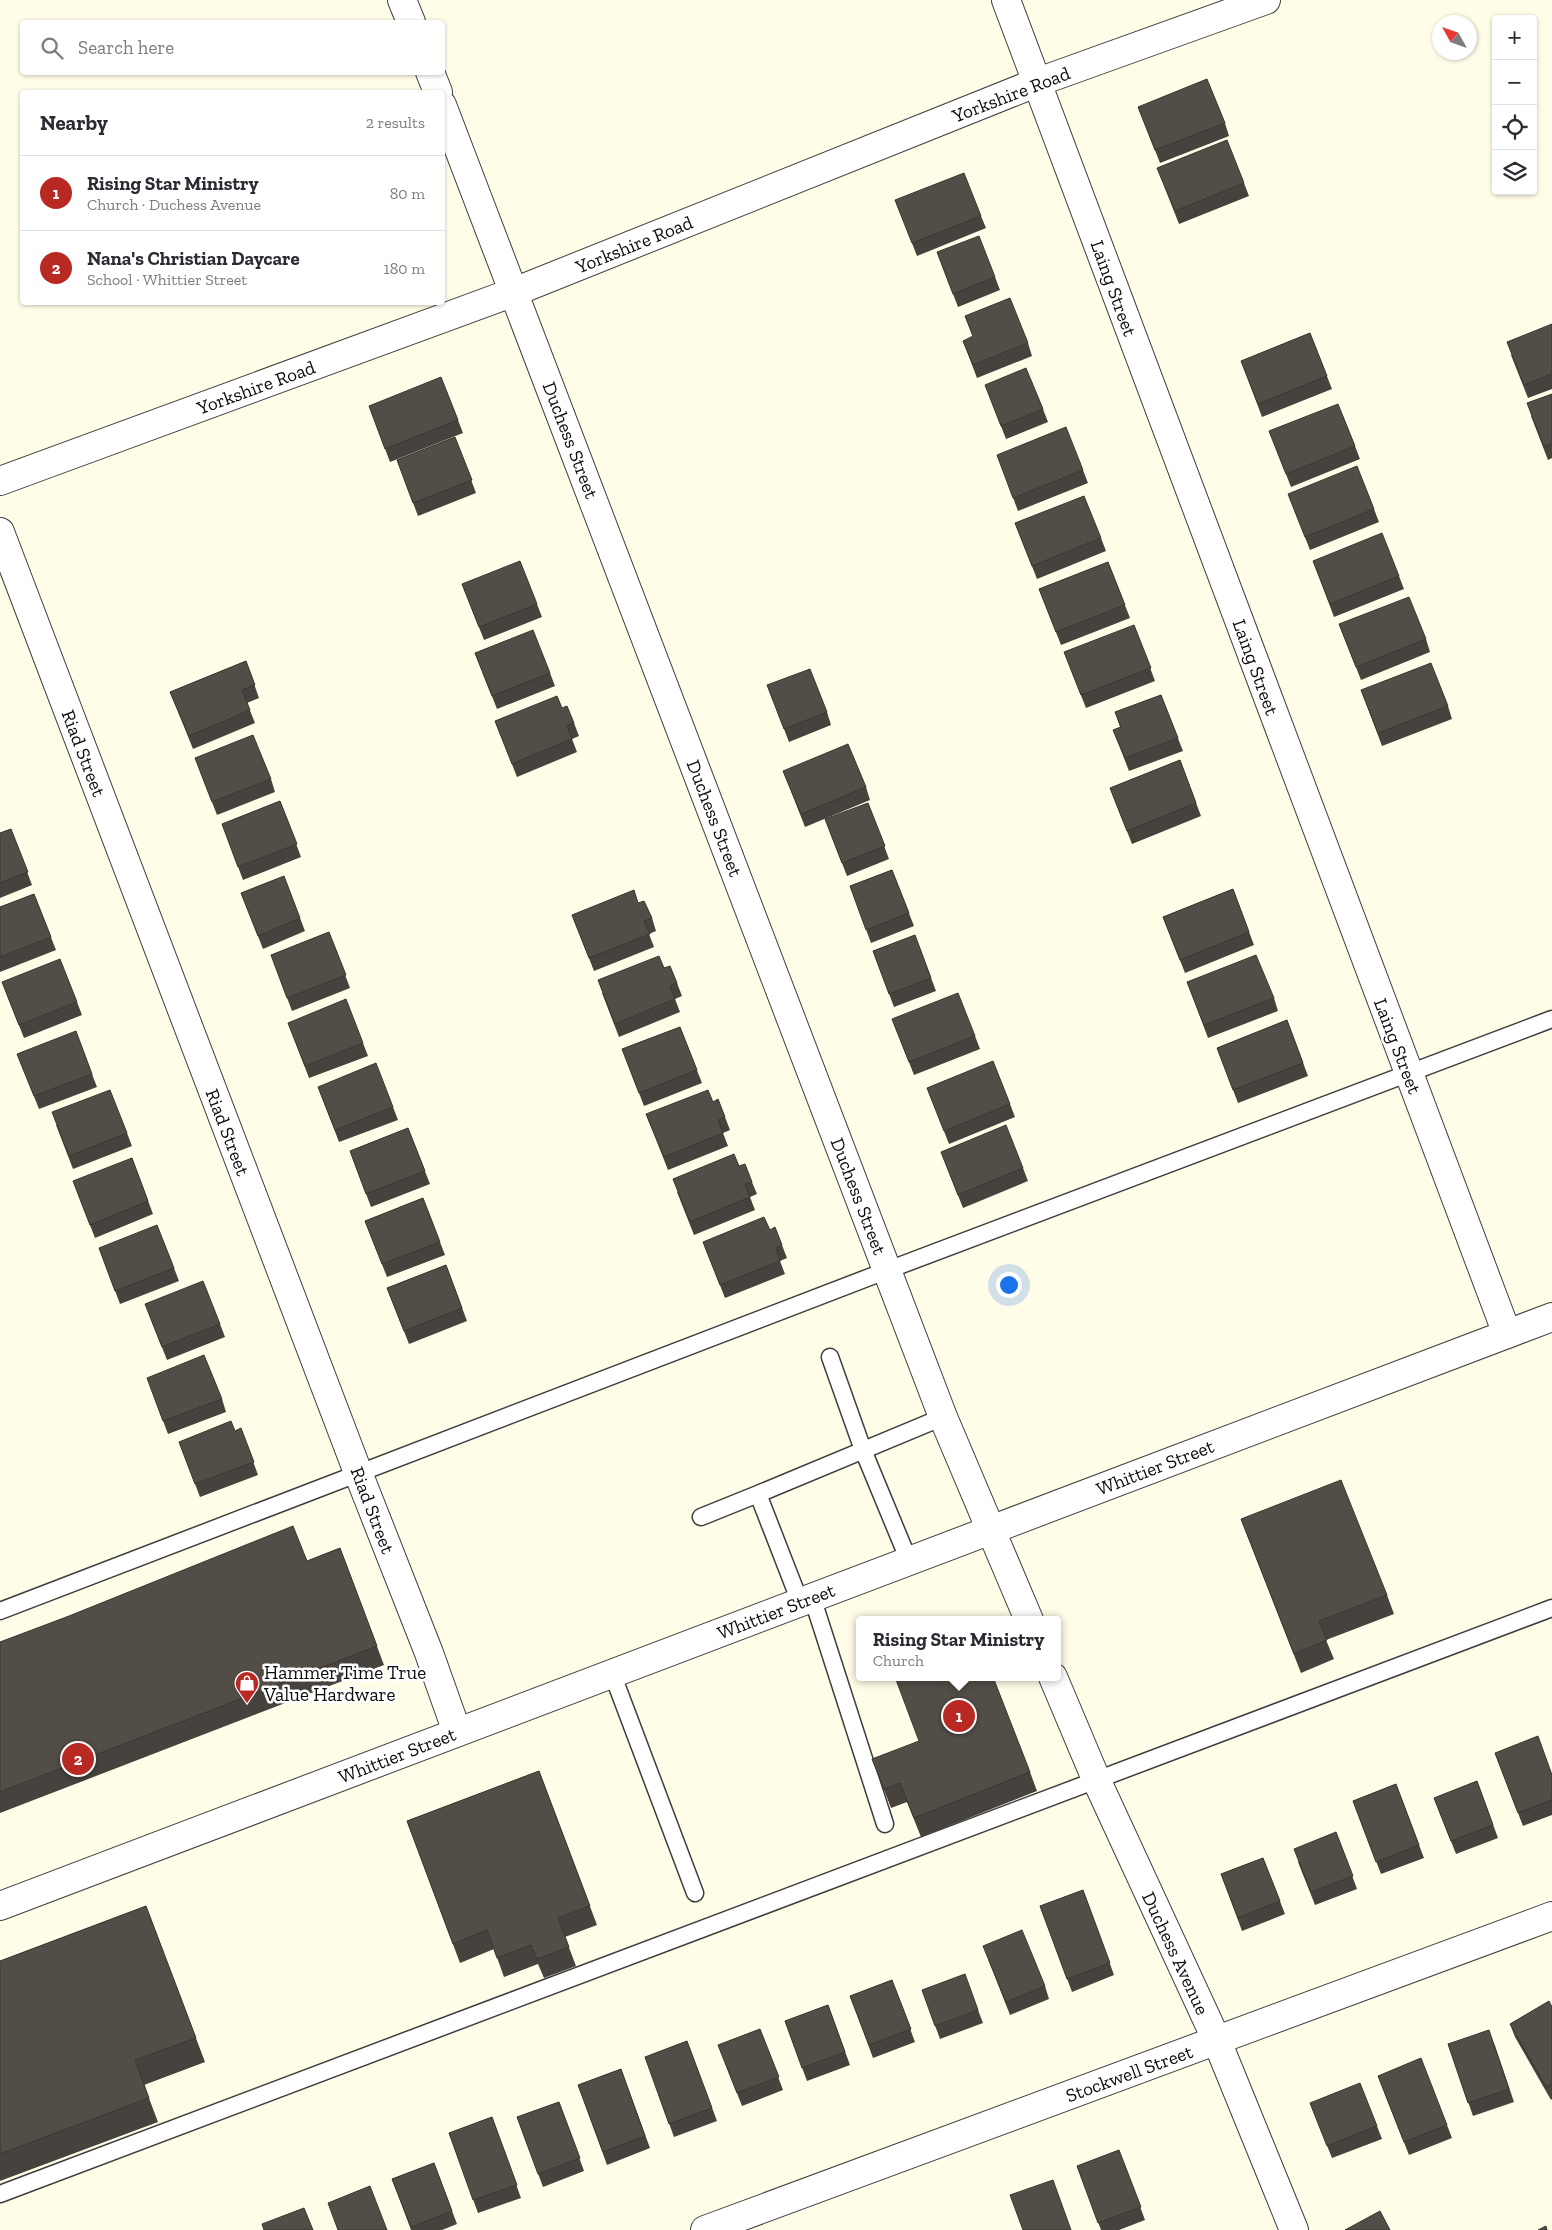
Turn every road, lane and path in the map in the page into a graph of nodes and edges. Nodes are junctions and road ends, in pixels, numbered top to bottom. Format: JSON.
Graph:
{"nodes":[{"id":1,"x":402,"y":0,"type":"edge"},
{"id":2,"x":1006,"y":0,"type":"edge"},
{"id":3,"x":1266,"y":0,"type":"edge"},
{"id":4,"x":410,"y":20,"type":"edge"},
{"id":5,"x":431,"y":75,"type":"edge"},
{"id":6,"x":1038,"y":82,"type":"junction"},
{"id":7,"x":437,"y":90,"type":"edge"},
{"id":8,"x":445,"y":113,"type":"edge"},
{"id":9,"x":514,"y":292,"type":"junction"},
{"id":10,"x":0,"y":481,"type":"edge"},
{"id":11,"x":0,"y":532,"type":"edge"},
{"id":12,"x":1552,"y":1018,"type":"edge"},
{"id":13,"x":1408,"y":1074,"type":"junction"},
{"id":14,"x":888,"y":1270,"type":"junction"},
{"id":15,"x":1552,"y":1317,"type":"edge"},
{"id":16,"x":1507,"y":1334,"type":"junction"},
{"id":17,"x":830,"y":1356,"type":"dead end"},
{"id":18,"x":943,"y":1417,"type":"junction"},
{"id":19,"x":863,"y":1450,"type":"junction"},
{"id":20,"x":359,"y":1474,"type":"junction"},
{"id":21,"x":758,"y":1494,"type":"junction"},
{"id":22,"x":702,"y":1517,"type":"dead end"},
{"id":23,"x":991,"y":1530,"type":"junction"},
{"id":24,"x":909,"y":1561,"type":"junction"},
{"id":25,"x":806,"y":1600,"type":"junction"},
{"id":26,"x":1552,"y":1608,"type":"edge"},
{"id":27,"x":0,"y":1611,"type":"edge"},
{"id":28,"x":1027,"y":1616,"type":"edge"},
{"id":29,"x":612,"y":1673,"type":"junction"},
{"id":30,"x":1055,"y":1681,"type":"edge"},
{"id":31,"x":457,"y":1732,"type":"junction"},
{"id":32,"x":1096,"y":1779,"type":"junction"},
{"id":33,"x":885,"y":1824,"type":"dead end"},
{"id":34,"x":695,"y":1892,"type":"dead end"},
{"id":35,"x":0,"y":1906,"type":"edge"},
{"id":36,"x":1552,"y":1916,"type":"edge"},
{"id":37,"x":1217,"y":2041,"type":"junction"},
{"id":38,"x":0,"y":2194,"type":"edge"},
{"id":39,"x":705,"y":2230,"type":"edge"},
{"id":40,"x":1294,"y":2230,"type":"edge"}],
"edges":[{"from":1,"to":4,"type":"street"},
{"from":2,"to":6,"type":"street","name":"Laing Street"},
{"from":3,"to":6,"type":"street","name":"Yorkshire Road"},
{"from":5,"to":7,"type":"street"},
{"from":6,"to":9,"type":"street","name":"Yorkshire Road"},
{"from":6,"to":13,"type":"street","name":"Laing Street"},
{"from":8,"to":9,"type":"street","name":"Duchess Street"},
{"from":9,"to":10,"type":"street","name":"Yorkshire Road"},
{"from":9,"to":14,"type":"street","name":"Duchess Street"},
{"from":11,"to":20,"type":"street","name":"Riad Street"},
{"from":12,"to":13,"type":"lane"},
{"from":13,"to":14,"type":"lane"},
{"from":13,"to":16,"type":"street","name":"Laing Street"},
{"from":14,"to":18,"type":"street","name":"Duchess Street"},
{"from":14,"to":20,"type":"lane"},
{"from":15,"to":16,"type":"street","name":"Whittier Street"},
{"from":16,"to":23,"type":"street","name":"Whittier Street"},
{"from":17,"to":19,"type":"lane"},
{"from":18,"to":19,"type":"lane"},
{"from":18,"to":23,"type":"street","name":"Duchess Street"},
{"from":19,"to":21,"type":"lane"},
{"from":19,"to":24,"type":"lane"},
{"from":20,"to":27,"type":"lane"},
{"from":20,"to":31,"type":"street","name":"Riad Street"},
{"from":21,"to":22,"type":"lane"},
{"from":21,"to":25,"type":"lane"},
{"from":23,"to":24,"type":"street","name":"Whittier Street"},
{"from":23,"to":28,"type":"street"},
{"from":24,"to":25,"type":"street","name":"Whittier Street"},
{"from":25,"to":29,"type":"street","name":"Whittier Street"},
{"from":25,"to":33,"type":"lane"},
{"from":26,"to":32,"type":"lane"},
{"from":29,"to":31,"type":"street","name":"Whittier Street"},
{"from":29,"to":34,"type":"lane"},
{"from":30,"to":32,"type":"street","name":"Duchess Avenue"},
{"from":31,"to":35,"type":"street","name":"Whittier Street"},
{"from":32,"to":37,"type":"street","name":"Duchess Avenue"},
{"from":32,"to":38,"type":"lane"},
{"from":36,"to":37,"type":"street","name":"Stockwell Street"},
{"from":37,"to":39,"type":"street","name":"Stockwell Street"},
{"from":37,"to":40,"type":"street","name":"Duchess Avenue"}]}
